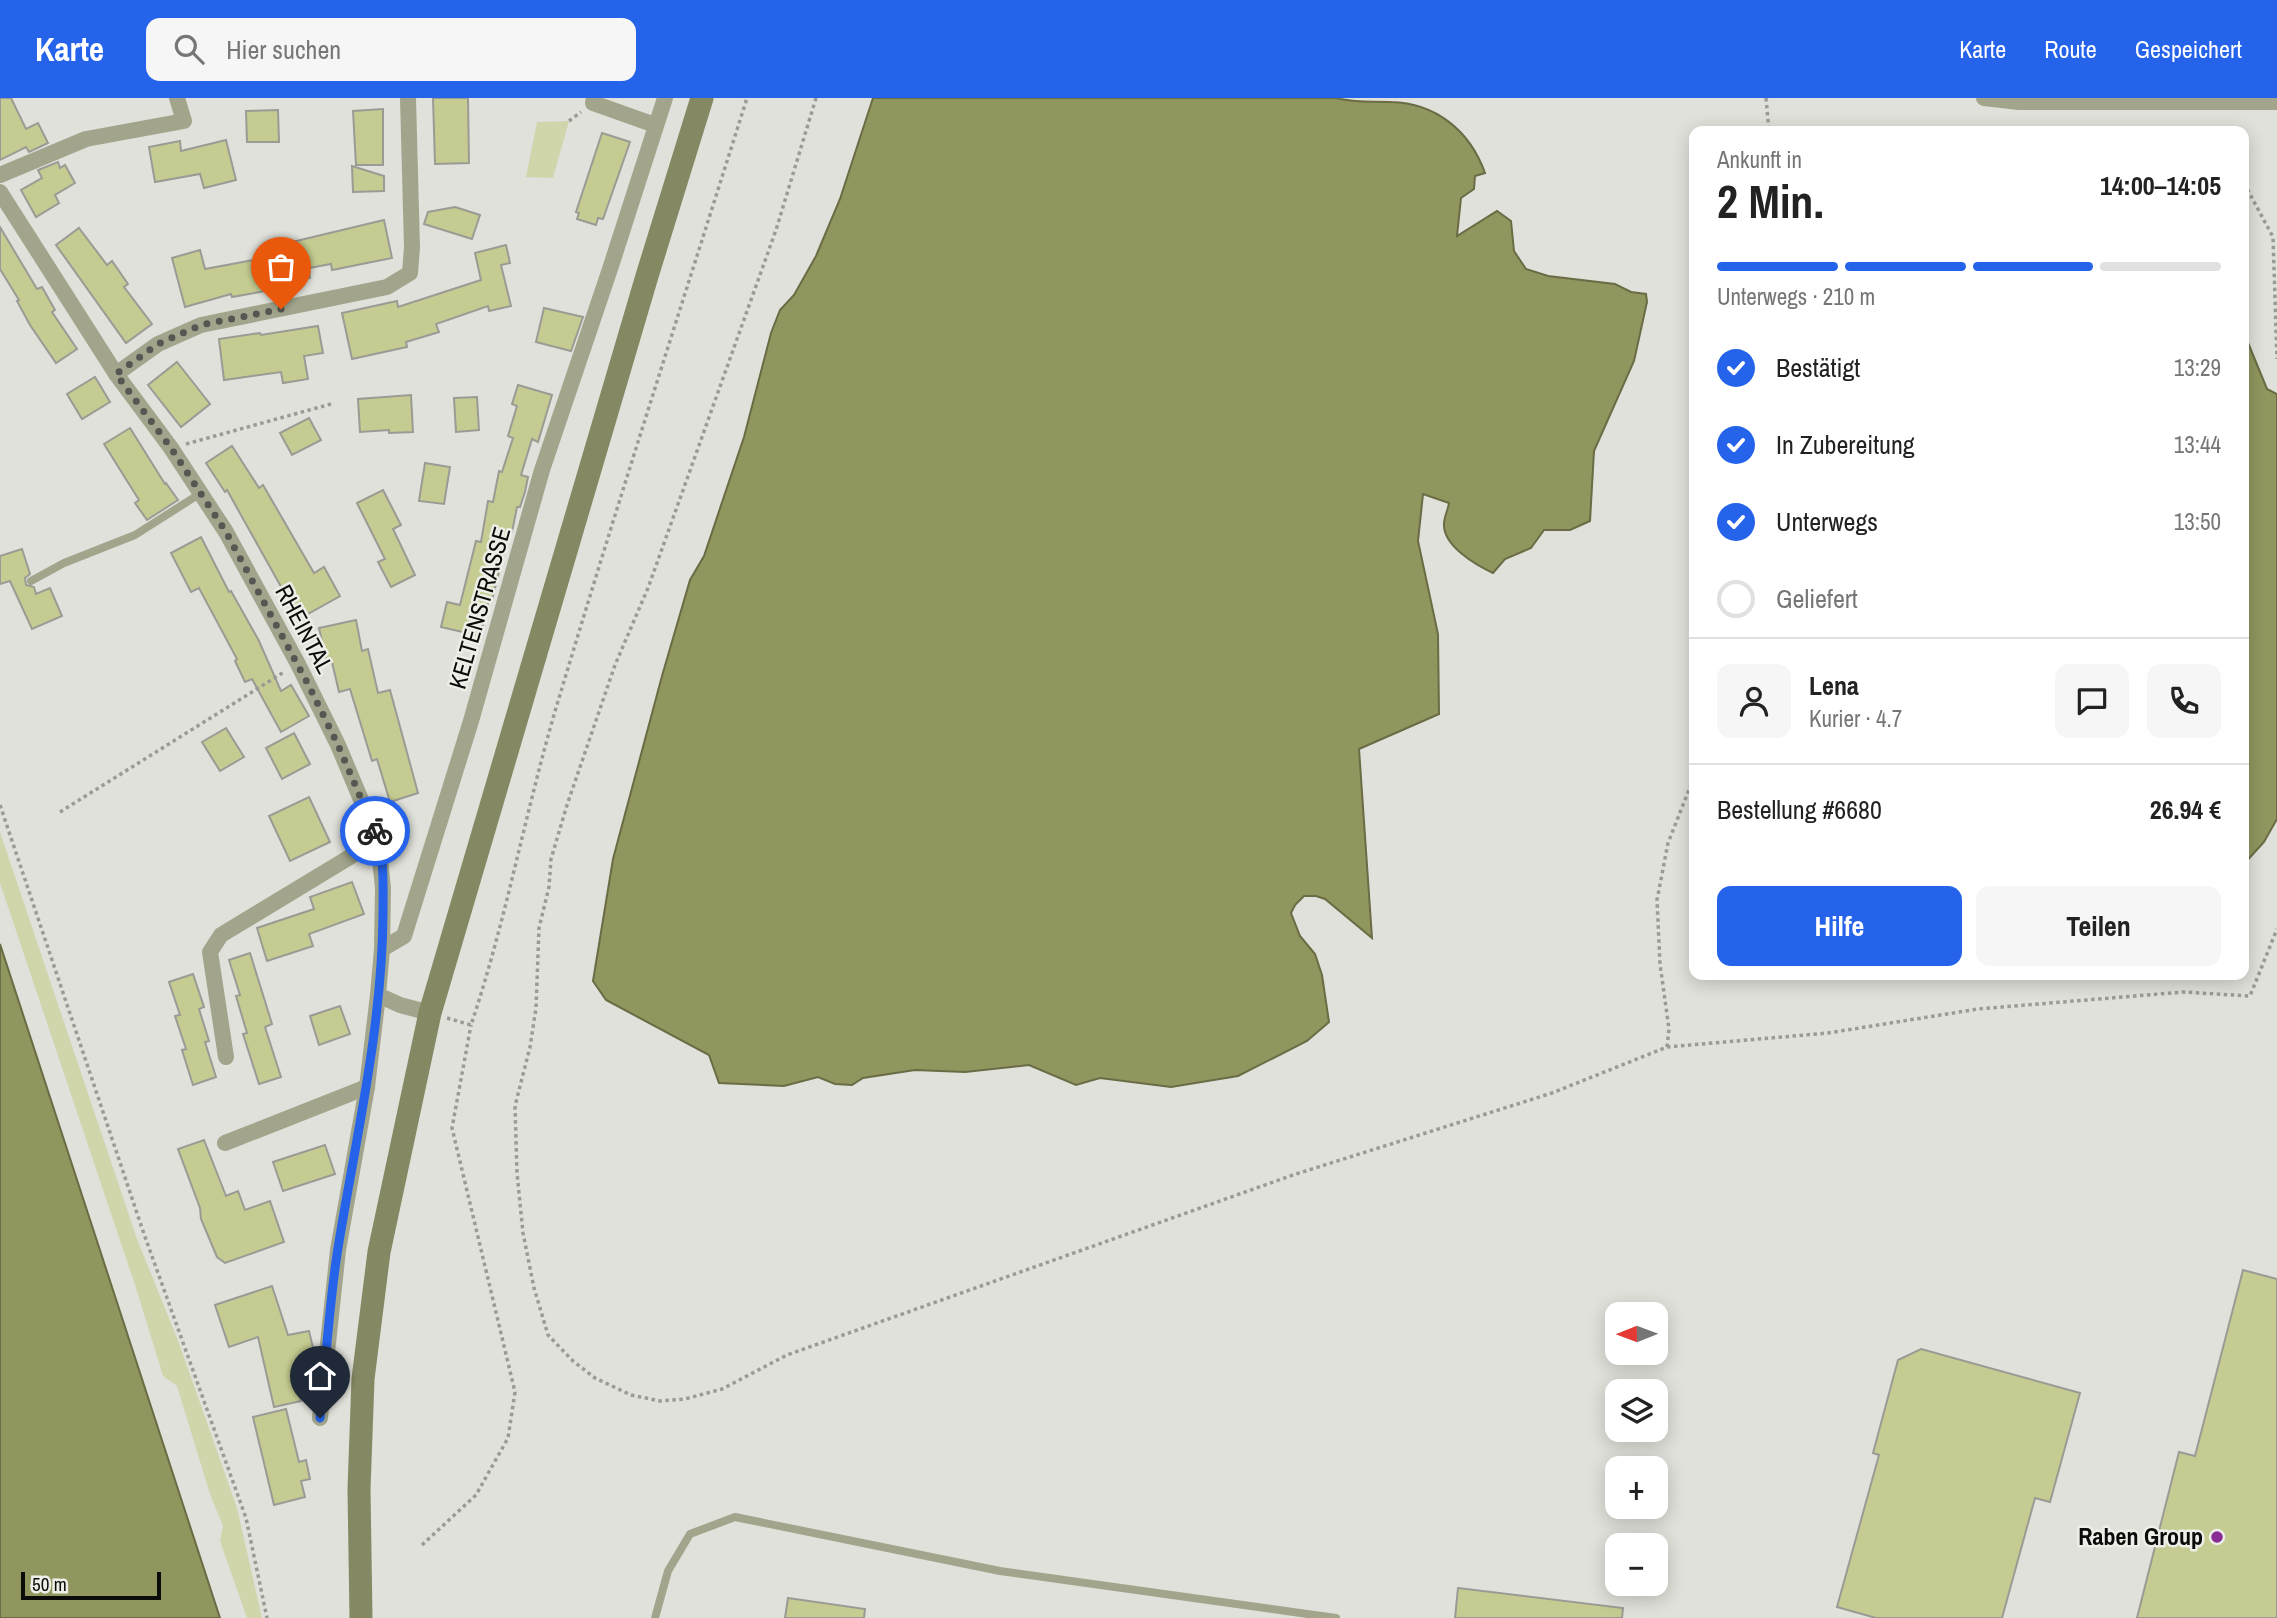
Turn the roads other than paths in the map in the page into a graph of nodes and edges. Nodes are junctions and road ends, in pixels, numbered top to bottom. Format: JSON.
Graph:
{"nodes":[{"id":1,"x":177,"y":98,"type":"edge"},
{"id":2,"x":408,"y":98,"type":"edge"},
{"id":3,"x":594,"y":98,"type":"edge"},
{"id":4,"x":665,"y":98,"type":"edge"},
{"id":5,"x":702,"y":98,"type":"edge"},
{"id":6,"x":1984,"y":98,"type":"edge"},
{"id":7,"x":2277,"y":102,"type":"edge"},
{"id":8,"x":655,"y":125,"type":"junction"},
{"id":9,"x":0,"y":175,"type":"edge"},
{"id":10,"x":0,"y":192,"type":"edge"},
{"id":11,"x":116,"y":374,"type":"junction"},
{"id":12,"x":201,"y":493,"type":"junction"},
{"id":13,"x":31,"y":581,"type":"dead end"},
{"id":14,"x":379,"y":840,"type":"junction"},
{"id":15,"x":382,"y":948,"type":"junction"},
{"id":16,"x":378,"y":995,"type":"junction"},
{"id":17,"x":430,"y":1013,"type":"junction"},
{"id":18,"x":226,"y":1057,"type":"dead end"},
{"id":19,"x":367,"y":1087,"type":"junction"},
{"id":20,"x":225,"y":1143,"type":"dead end"},
{"id":21,"x":320,"y":1418,"type":"dead end"},
{"id":22,"x":361,"y":1618,"type":"edge"},
{"id":23,"x":655,"y":1618,"type":"edge"},
{"id":24,"x":1336,"y":1618,"type":"edge"}],
"edges":[{"from":1,"to":9,"type":"street"},
{"from":2,"to":11,"type":"street"},
{"from":3,"to":8,"type":"street"},
{"from":4,"to":8,"type":"street","name":"KELTENSTRASSE"},
{"from":5,"to":17,"type":"street"},
{"from":6,"to":7,"type":"street"},
{"from":8,"to":15,"type":"street","name":"KELTENSTRASSE"},
{"from":10,"to":11,"type":"street","name":"RHEINTAL"},
{"from":11,"to":12,"type":"street","name":"RHEINTAL"},
{"from":12,"to":13,"type":"lane"},
{"from":12,"to":14,"type":"street","name":"RHEINTAL"},
{"from":14,"to":15,"type":"street","name":"RHEINTAL"},
{"from":14,"to":18,"type":"street"},
{"from":15,"to":16,"type":"street","name":"RHEINTAL"},
{"from":16,"to":17,"type":"street"},
{"from":16,"to":19,"type":"street","name":"RHEINTAL"},
{"from":17,"to":22,"type":"street"},
{"from":19,"to":20,"type":"street"},
{"from":19,"to":21,"type":"street","name":"RHEINTAL"},
{"from":23,"to":24,"type":"lane"}]}
